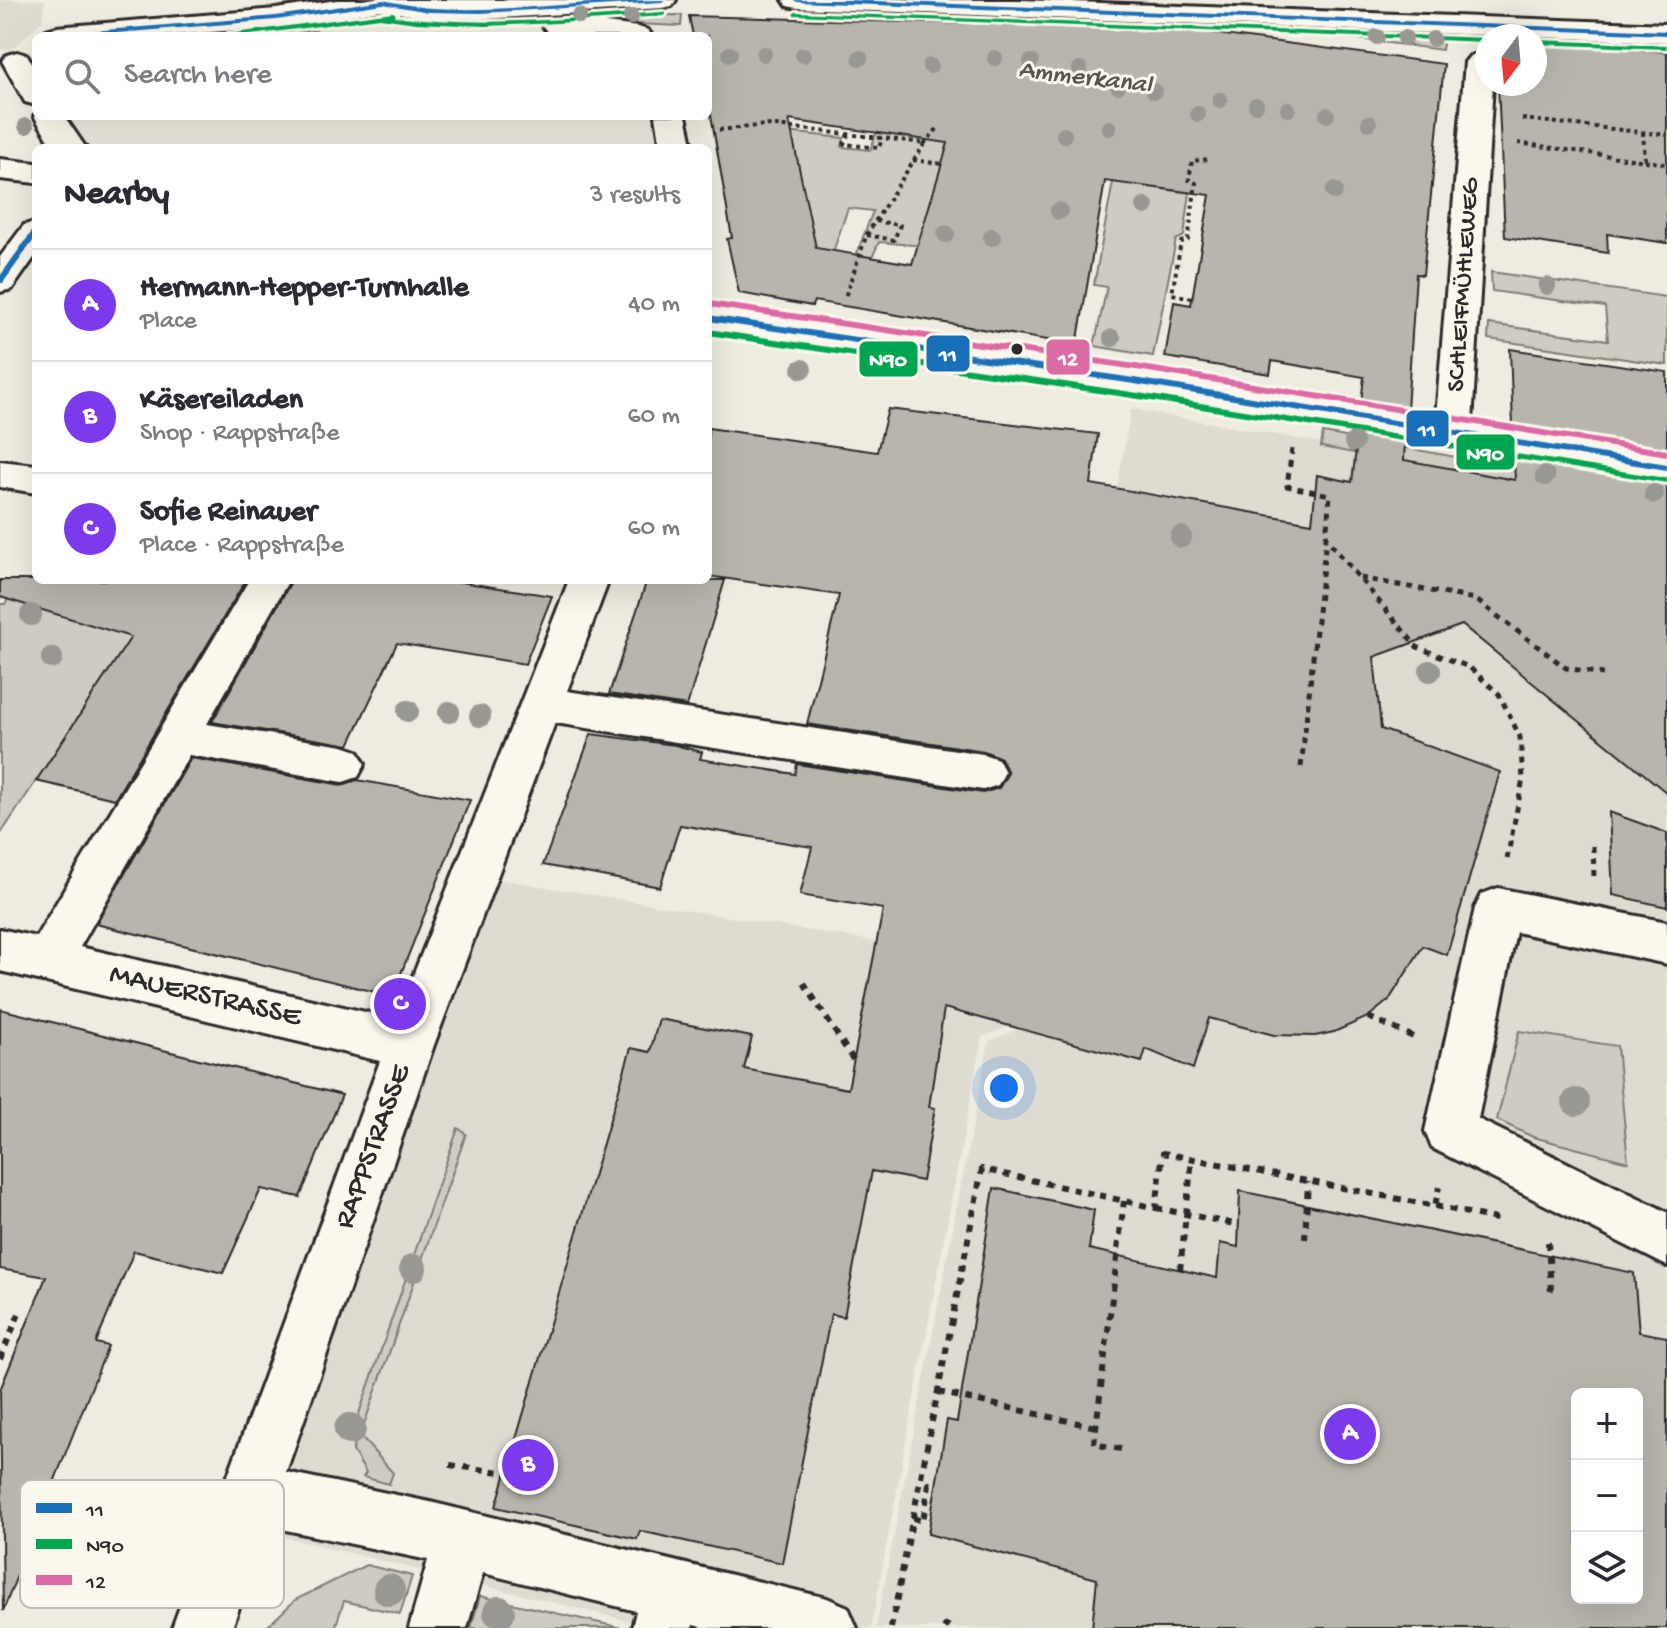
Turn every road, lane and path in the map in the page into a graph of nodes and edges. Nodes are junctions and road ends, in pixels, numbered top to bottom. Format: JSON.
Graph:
{"nodes":[{"id":1,"x":662,"y":0,"type":"edge"},
{"id":2,"x":797,"y":0,"type":"edge"},
{"id":3,"x":387,"y":1,"type":"edge"},
{"id":4,"x":481,"y":11,"type":"junction"},
{"id":5,"x":92,"y":32,"type":"edge"},
{"id":6,"x":602,"y":32,"type":"edge"},
{"id":7,"x":1667,"y":33,"type":"edge"},
{"id":8,"x":18,"y":56,"type":"edge"},
{"id":9,"x":32,"y":87,"type":"edge"},
{"id":10,"x":1478,"y":96,"type":"edge"},
{"id":11,"x":52,"y":120,"type":"edge"},
{"id":12,"x":672,"y":120,"type":"edge"},
{"id":13,"x":811,"y":124,"type":"dead end"},
{"id":14,"x":1477,"y":125,"type":"junction"},
{"id":15,"x":938,"y":128,"type":"dead end"},
{"id":16,"x":725,"y":129,"type":"dead end"},
{"id":17,"x":810,"y":130,"type":"junction"},
{"id":18,"x":1643,"y":132,"type":"junction"},
{"id":19,"x":848,"y":134,"type":"junction"},
{"id":20,"x":1667,"y":135,"type":"edge"},
{"id":21,"x":882,"y":138,"type":"junction"},
{"id":22,"x":67,"y":144,"type":"edge"},
{"id":23,"x":676,"y":144,"type":"edge"},
{"id":24,"x":924,"y":144,"type":"junction"},
{"id":25,"x":1209,"y":159,"type":"dead end"},
{"id":26,"x":912,"y":160,"type":"junction"},
{"id":27,"x":1645,"y":160,"type":"junction"},
{"id":28,"x":942,"y":164,"type":"dead end"},
{"id":29,"x":1667,"y":164,"type":"edge"},
{"id":30,"x":0,"y":169,"type":"edge"},
{"id":31,"x":32,"y":173,"type":"edge"},
{"id":32,"x":875,"y":221,"type":"junction"},
{"id":33,"x":867,"y":235,"type":"junction"},
{"id":34,"x":32,"y":237,"type":"edge"},
{"id":35,"x":0,"y":281,"type":"edge"},
{"id":36,"x":1192,"y":298,"type":"dead end"},
{"id":37,"x":712,"y":319,"type":"edge"},
{"id":38,"x":831,"y":336,"type":"junction"},
{"id":39,"x":1453,"y":433,"type":"junction"},
{"id":40,"x":1291,"y":456,"type":"dead end"},
{"id":41,"x":1667,"y":467,"type":"edge"},
{"id":42,"x":0,"y":474,"type":"edge"},
{"id":43,"x":32,"y":478,"type":"edge"},
{"id":44,"x":1326,"y":538,"type":"junction"},
{"id":45,"x":1359,"y":578,"type":"junction"},
{"id":46,"x":267,"y":584,"type":"edge"},
{"id":47,"x":587,"y":584,"type":"edge"},
{"id":48,"x":1603,"y":674,"type":"dead end"},
{"id":49,"x":541,"y":704,"type":"junction"},
{"id":50,"x":178,"y":736,"type":"junction"},
{"id":51,"x":343,"y":764,"type":"dead end"},
{"id":52,"x":1301,"y":767,"type":"dead end"},
{"id":53,"x":983,"y":772,"type":"dead end"},
{"id":54,"x":1498,"y":908,"type":"junction"},
{"id":55,"x":1667,"y":943,"type":"edge"},
{"id":56,"x":0,"y":950,"type":"edge"},
{"id":57,"x":47,"y":961,"type":"junction"},
{"id":58,"x":804,"y":983,"type":"dead end"},
{"id":59,"x":410,"y":1045,"type":"junction"},
{"id":60,"x":854,"y":1061,"type":"dead end"},
{"id":61,"x":1450,"y":1131,"type":"junction"},
{"id":62,"x":1192,"y":1159,"type":"junction"},
{"id":63,"x":1308,"y":1182,"type":"junction"},
{"id":64,"x":1124,"y":1201,"type":"junction"},
{"id":65,"x":1156,"y":1208,"type":"junction"},
{"id":66,"x":1185,"y":1215,"type":"junction"},
{"id":67,"x":1239,"y":1225,"type":"dead end"},
{"id":68,"x":1547,"y":1229,"type":"dead end"},
{"id":69,"x":1305,"y":1239,"type":"dead end"},
{"id":70,"x":1667,"y":1240,"type":"edge"},
{"id":71,"x":1180,"y":1270,"type":"dead end"},
{"id":72,"x":1551,"y":1291,"type":"dead end"},
{"id":73,"x":21,"y":1309,"type":"dead end"},
{"id":74,"x":0,"y":1359,"type":"edge"},
{"id":75,"x":938,"y":1392,"type":"junction"},
{"id":76,"x":1096,"y":1427,"type":"junction"},
{"id":77,"x":1121,"y":1449,"type":"dead end"},
{"id":78,"x":450,"y":1465,"type":"dead end"},
{"id":79,"x":507,"y":1473,"type":"dead end"},
{"id":80,"x":253,"y":1480,"type":"edge"},
{"id":81,"x":936,"y":1486,"type":"dead end"},
{"id":82,"x":284,"y":1499,"type":"edge"},
{"id":83,"x":913,"y":1518,"type":"junction"},
{"id":84,"x":463,"y":1540,"type":"junction"},
{"id":85,"x":209,"y":1608,"type":"edge"},
{"id":86,"x":666,"y":1609,"type":"edge"},
{"id":87,"x":438,"y":1625,"type":"dead end"},
{"id":88,"x":202,"y":1628,"type":"edge"},
{"id":89,"x":827,"y":1628,"type":"edge"},
{"id":90,"x":891,"y":1628,"type":"edge"},
{"id":91,"x":944,"y":1628,"type":"edge"},
{"id":92,"x":952,"y":1628,"type":"edge"}],
"edges":[{"from":1,"to":4,"type":"street"},
{"from":2,"to":7,"type":"street"},
{"from":3,"to":4,"type":"street"},
{"from":3,"to":5,"type":"street"},
{"from":4,"to":6,"type":"street"},
{"from":8,"to":9,"type":"street"},
{"from":10,"to":14,"type":"street","name":"SCHLEIFMÜHLEWEG"},
{"from":11,"to":22,"type":"street"},
{"from":12,"to":23,"type":"street"},
{"from":13,"to":17,"type":"path"},
{"from":14,"to":18,"type":"path"},
{"from":14,"to":27,"type":"path","name":"SCHLEIFMÜHLEWEG"},
{"from":14,"to":39,"type":"street","name":"SCHLEIFMÜHLEWEG"},
{"from":15,"to":24,"type":"path"},
{"from":16,"to":17,"type":"path"},
{"from":17,"to":19,"type":"path"},
{"from":18,"to":20,"type":"path"},
{"from":18,"to":27,"type":"path"},
{"from":19,"to":21,"type":"path"},
{"from":19,"to":21,"type":"path"},
{"from":21,"to":24,"type":"path"},
{"from":24,"to":26,"type":"path"},
{"from":25,"to":36,"type":"path"},
{"from":26,"to":28,"type":"path"},
{"from":26,"to":32,"type":"path"},
{"from":27,"to":29,"type":"path","name":"SCHLEIFMÜHLEWEG"},
{"from":30,"to":31,"type":"street"},
{"from":32,"to":33,"type":"path"},
{"from":32,"to":33,"type":"path"},
{"from":33,"to":38,"type":"path"},
{"from":34,"to":35,"type":"street"},
{"from":37,"to":38,"type":"street","name":"SCHLEIFMÜHLEWEG"},
{"from":38,"to":39,"type":"street","name":"SCHLEIFMÜHLEWEG"},
{"from":39,"to":41,"type":"street","name":"SCHLEIFMÜHLEWEG"},
{"from":40,"to":44,"type":"path"},
{"from":42,"to":43,"type":"street"},
{"from":44,"to":45,"type":"path"},
{"from":44,"to":52,"type":"path"},
{"from":45,"to":48,"type":"path"},
{"from":45,"to":54,"type":"path"},
{"from":46,"to":50,"type":"street"},
{"from":47,"to":49,"type":"street","name":"RAPPSTRASSE"},
{"from":49,"to":53,"type":"street"},
{"from":49,"to":59,"type":"street","name":"RAPPSTRASSE"},
{"from":50,"to":51,"type":"street"},
{"from":50,"to":57,"type":"street"},
{"from":54,"to":55,"type":"street"},
{"from":54,"to":61,"type":"street"},
{"from":56,"to":57,"type":"street","name":"MAUERSTRASSE"},
{"from":57,"to":59,"type":"street","name":"MAUERSTRASSE"},
{"from":58,"to":60,"type":"path"},
{"from":59,"to":80,"type":"street","name":"RAPPSTRASSE"},
{"from":61,"to":63,"type":"path"},
{"from":61,"to":70,"type":"street"},
{"from":62,"to":63,"type":"path"},
{"from":62,"to":65,"type":"path"},
{"from":62,"to":66,"type":"path"},
{"from":63,"to":69,"type":"path"},
{"from":64,"to":65,"type":"path"},
{"from":64,"to":75,"type":"path"},
{"from":64,"to":76,"type":"path"},
{"from":65,"to":66,"type":"path"},
{"from":66,"to":67,"type":"path"},
{"from":66,"to":71,"type":"path"},
{"from":68,"to":72,"type":"path"},
{"from":73,"to":74,"type":"path"},
{"from":75,"to":76,"type":"path"},
{"from":75,"to":83,"type":"path"},
{"from":76,"to":77,"type":"path"},
{"from":78,"to":79,"type":"path"},
{"from":81,"to":83,"type":"path"},
{"from":82,"to":84,"type":"street"},
{"from":83,"to":90,"type":"path"},
{"from":84,"to":86,"type":"street"},
{"from":84,"to":87,"type":"street"},
{"from":85,"to":88,"type":"street","name":"RAPPSTRASSE"},
{"from":86,"to":89,"type":"street"},
{"from":91,"to":92,"type":"path"}]}
